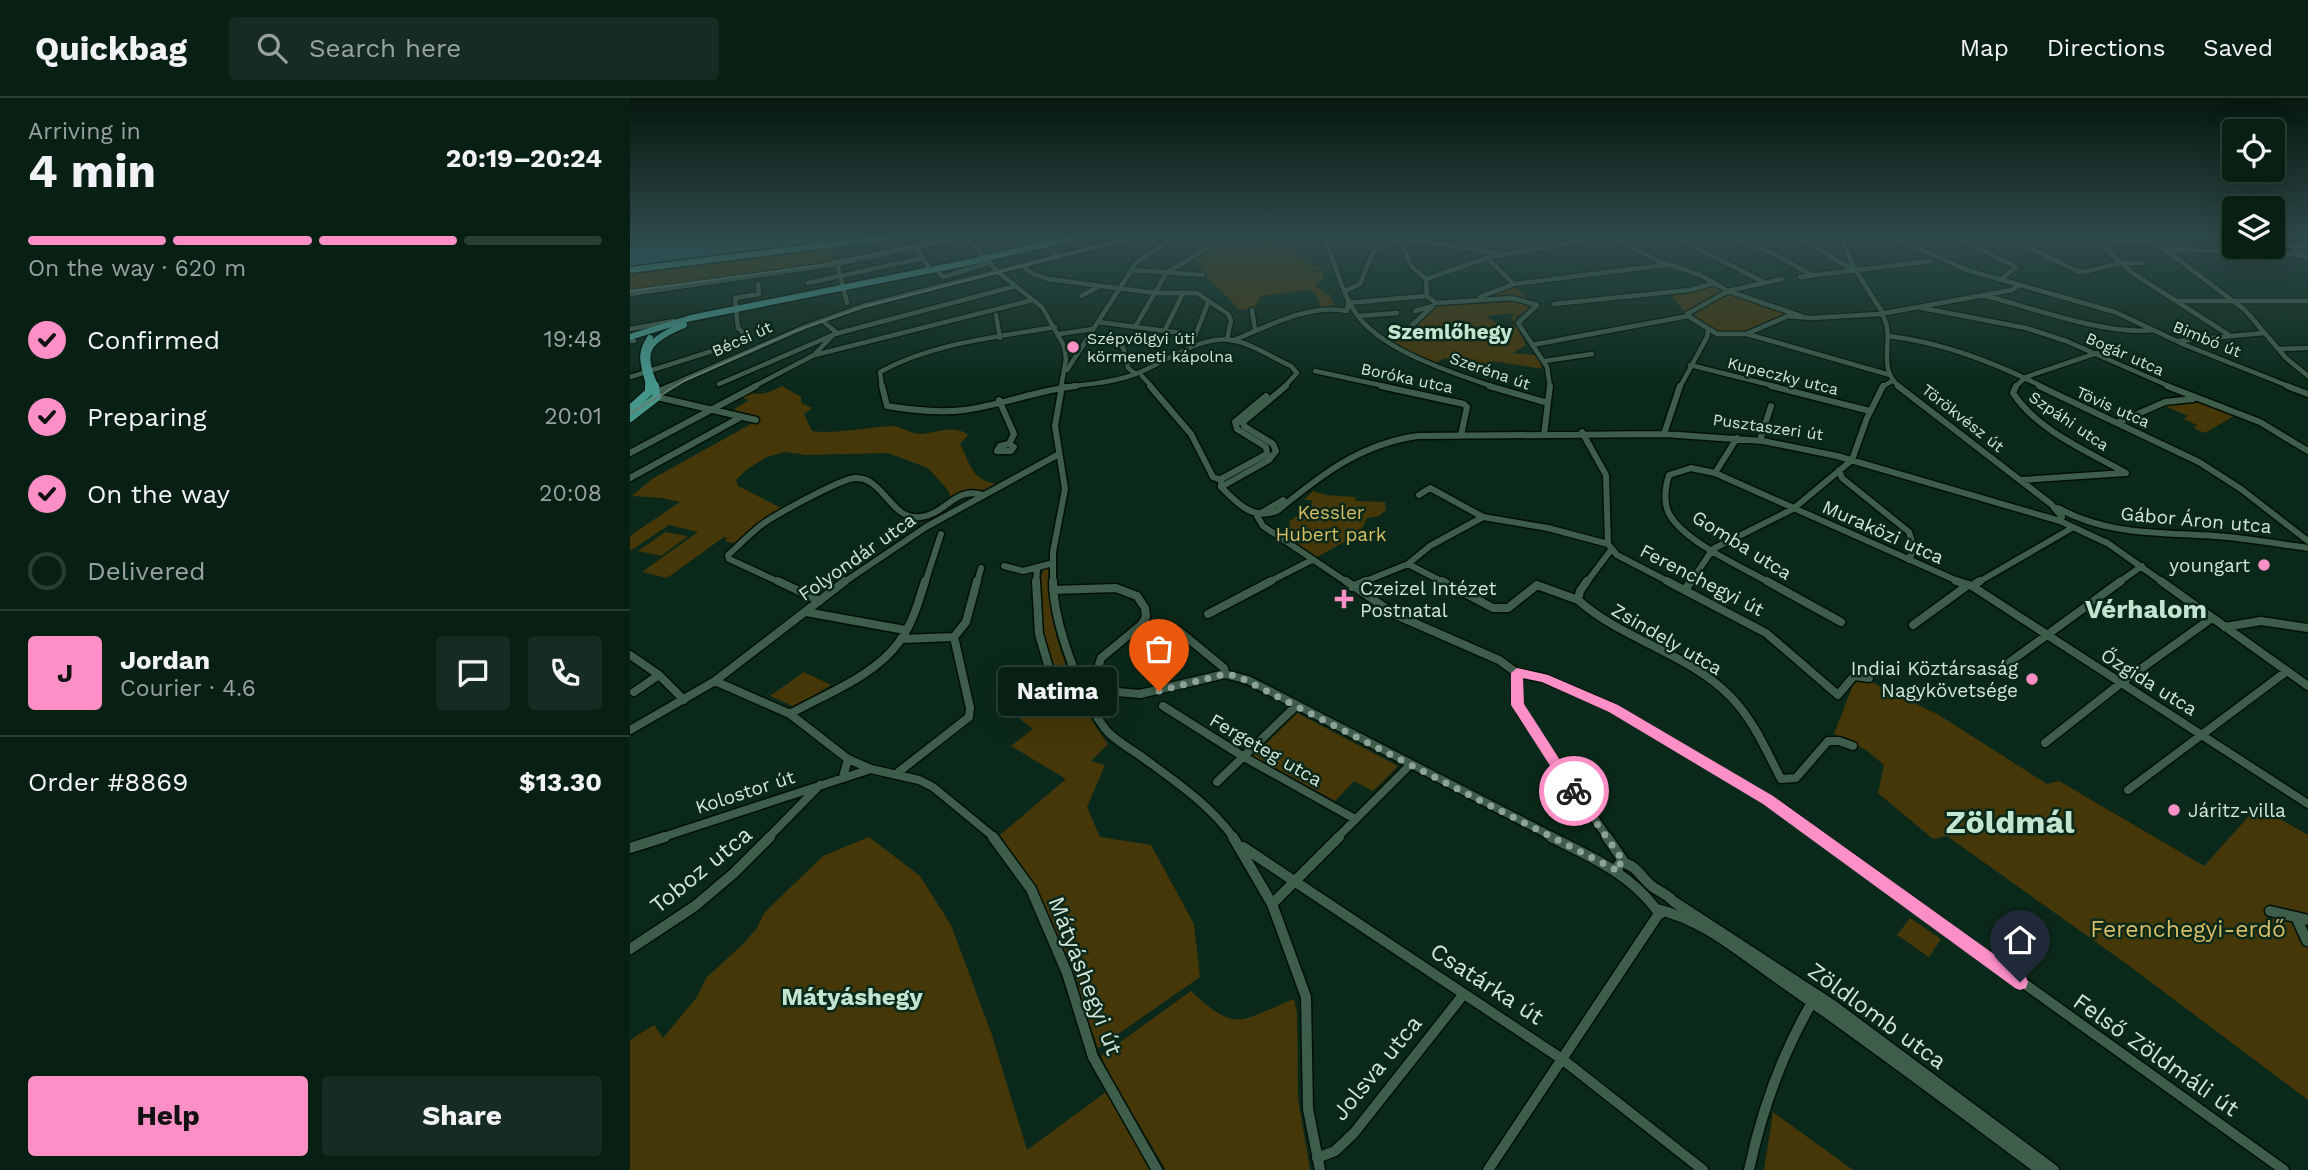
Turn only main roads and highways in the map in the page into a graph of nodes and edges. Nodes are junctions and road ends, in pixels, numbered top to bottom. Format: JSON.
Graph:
{"nodes":[{"id":1,"x":852,"y":286,"type":"edge"},
{"id":2,"x":734,"y":310,"type":"junction"},
{"id":3,"x":713,"y":314,"type":"junction"},
{"id":4,"x":670,"y":331,"type":"junction"},
{"id":5,"x":653,"y":337,"type":"junction"},
{"id":6,"x":631,"y":341,"type":"edge"},
{"id":7,"x":638,"y":352,"type":"junction"},
{"id":8,"x":645,"y":373,"type":"junction"},
{"id":9,"x":630,"y":409,"type":"edge"},
{"id":10,"x":630,"y":418,"type":"edge"}],
"edges":[{"from":1,"to":2,"type":"main road"},
{"from":2,"to":3,"type":"main road"},
{"from":2,"to":4,"type":"main road"},
{"from":3,"to":5,"type":"main road"},
{"from":3,"to":6,"type":"main road"},
{"from":4,"to":5,"type":"main road"},
{"from":4,"to":8,"type":"main road"},
{"from":5,"to":6,"type":"main road"},
{"from":5,"to":7,"type":"main road"},
{"from":6,"to":7,"type":"main road"},
{"from":7,"to":8,"type":"main road"},
{"from":8,"to":9,"type":"main road","name":"Bécsi út"},
{"from":8,"to":10,"type":"main road","name":"Bécsi út"}]}
